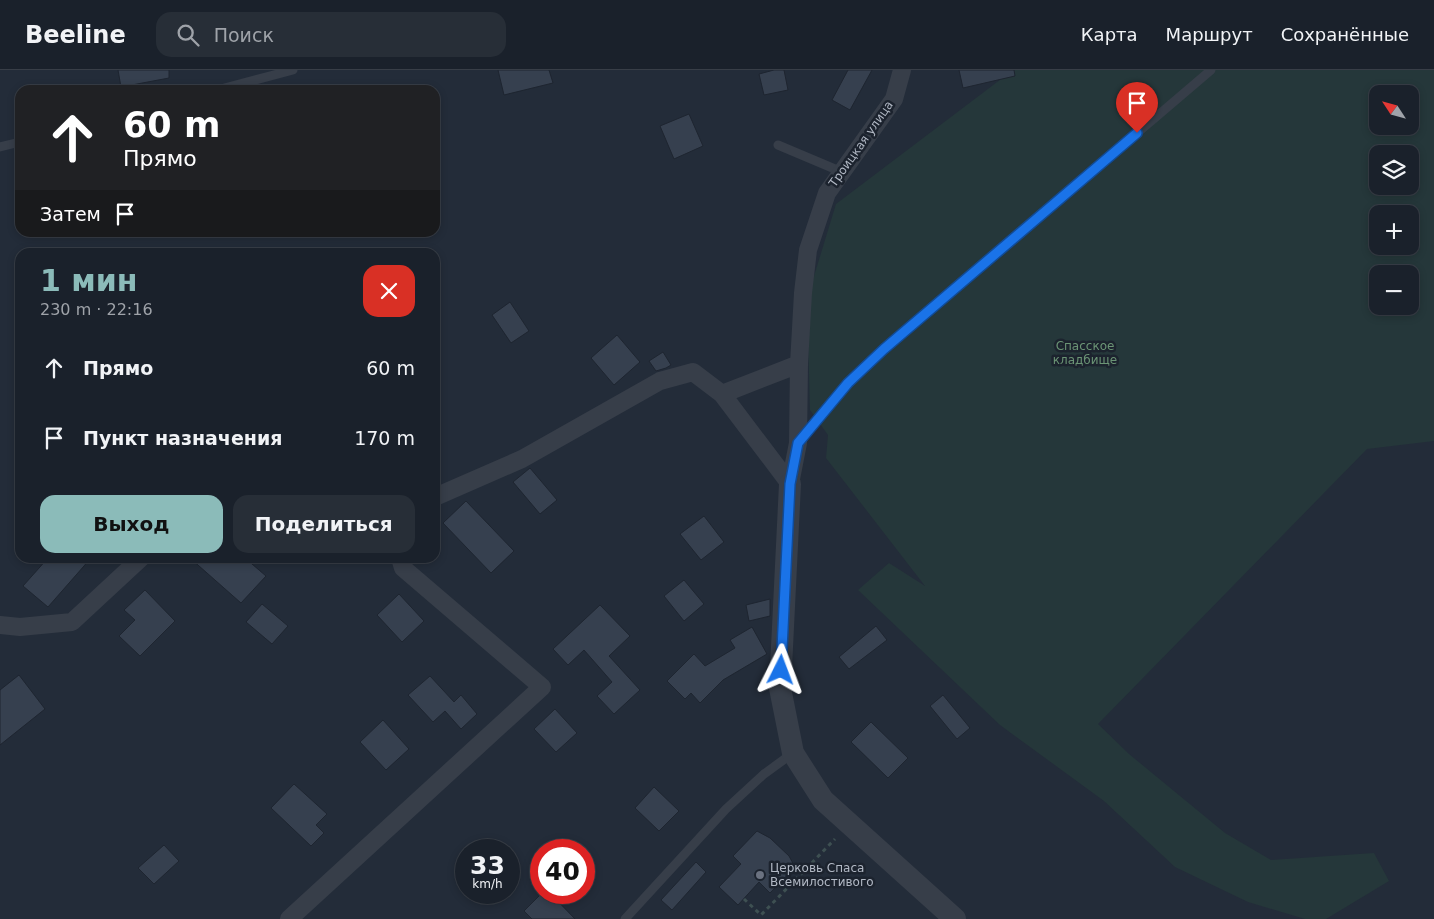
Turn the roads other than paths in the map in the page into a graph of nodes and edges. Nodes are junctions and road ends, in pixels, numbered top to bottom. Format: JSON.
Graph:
{"nodes":[{"id":1,"x":293,"y":70,"type":"edge"},
{"id":2,"x":902,"y":70,"type":"edge"},
{"id":3,"x":1211,"y":70,"type":"edge"},
{"id":4,"x":236,"y":85,"type":"edge"},
{"id":5,"x":15,"y":143,"type":"edge"},
{"id":6,"x":778,"y":145,"type":"dead end"},
{"id":7,"x":0,"y":147,"type":"edge"},
{"id":8,"x":842,"y":172,"type":"junction"},
{"id":9,"x":799,"y":364,"type":"junction"},
{"id":10,"x":722,"y":394,"type":"junction"},
{"id":11,"x":798,"y":443,"type":"junction"},
{"id":12,"x":790,"y":484,"type":"junction"},
{"id":13,"x":440,"y":495,"type":"edge"},
{"id":14,"x":136,"y":563,"type":"edge"},
{"id":15,"x":402,"y":563,"type":"edge"},
{"id":16,"x":0,"y":625,"type":"edge"},
{"id":17,"x":793,"y":753,"type":"junction"},
{"id":18,"x":289,"y":919,"type":"edge"},
{"id":19,"x":625,"y":919,"type":"edge"},
{"id":20,"x":955,"y":919,"type":"edge"}],
"edges":[{"from":1,"to":4,"type":"lane"},
{"from":2,"to":8,"type":"street","name":"Троицкая улица"},
{"from":3,"to":11,"type":"lane"},
{"from":5,"to":7,"type":"lane"},
{"from":6,"to":8,"type":"lane"},
{"from":8,"to":9,"type":"street","name":"Троицкая улица"},
{"from":9,"to":10,"type":"street"},
{"from":9,"to":11,"type":"street","name":"Троицкая улица"},
{"from":10,"to":12,"type":"street"},
{"from":10,"to":13,"type":"street"},
{"from":11,"to":12,"type":"street","name":"Троицкая улица"},
{"from":12,"to":17,"type":"street"},
{"from":14,"to":16,"type":"street"},
{"from":15,"to":18,"type":"street"},
{"from":17,"to":19,"type":"lane"},
{"from":17,"to":20,"type":"street"}]}
